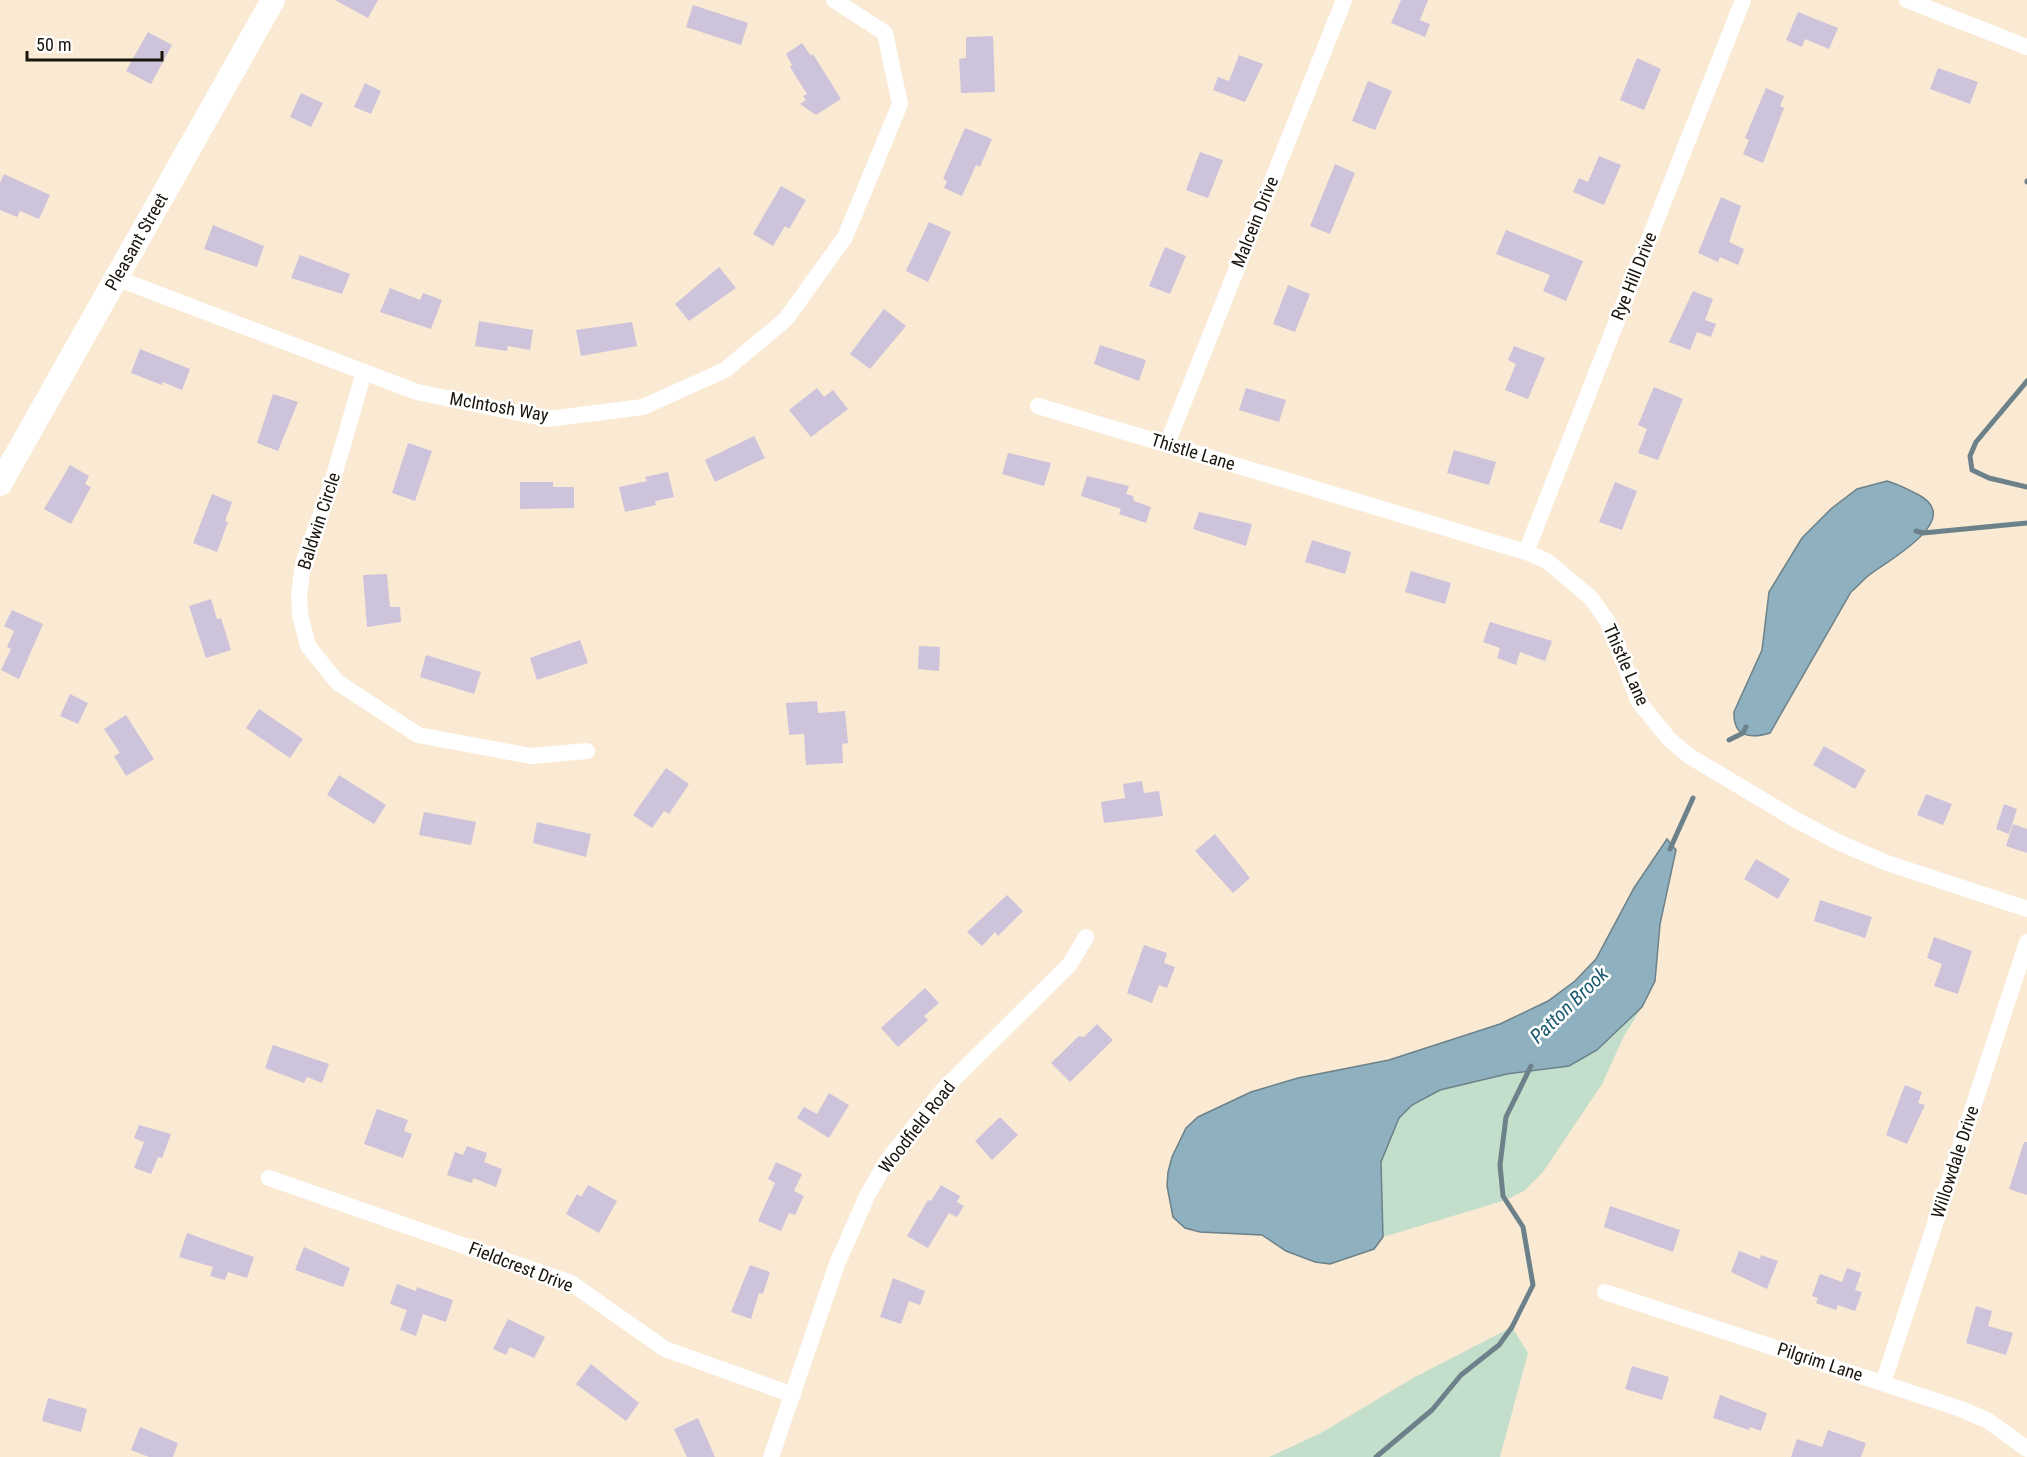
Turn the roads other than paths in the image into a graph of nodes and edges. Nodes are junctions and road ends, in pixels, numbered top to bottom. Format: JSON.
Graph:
{"nodes":[{"id":1,"x":273,"y":0,"type":"edge"},
{"id":2,"x":834,"y":0,"type":"edge"},
{"id":3,"x":1344,"y":0,"type":"edge"},
{"id":4,"x":1743,"y":0,"type":"edge"},
{"id":5,"x":1907,"y":0,"type":"edge"},
{"id":6,"x":2027,"y":47,"type":"edge"},
{"id":7,"x":116,"y":278,"type":"junction"},
{"id":8,"x":364,"y":372,"type":"junction"},
{"id":9,"x":1038,"y":406,"type":"dead end"},
{"id":10,"x":1167,"y":444,"type":"junction"},
{"id":11,"x":0,"y":484,"type":"edge"},
{"id":12,"x":1526,"y":552,"type":"junction"},
{"id":13,"x":587,"y":752,"type":"dead end"},
{"id":14,"x":2027,"y":909,"type":"edge"},
{"id":15,"x":1086,"y":937,"type":"dead end"},
{"id":16,"x":2027,"y":942,"type":"edge"},
{"id":17,"x":269,"y":1178,"type":"dead end"},
{"id":18,"x":1605,"y":1292,"type":"dead end"},
{"id":19,"x":1883,"y":1383,"type":"junction"},
{"id":20,"x":793,"y":1395,"type":"junction"},
{"id":21,"x":2027,"y":1449,"type":"edge"},
{"id":22,"x":771,"y":1457,"type":"edge"}],
"edges":[{"from":1,"to":7,"type":"street","name":"Pleasant Street"},
{"from":2,"to":8,"type":"street","name":"McIntosh Way"},
{"from":3,"to":10,"type":"street","name":"Malcein Drive"},
{"from":4,"to":12,"type":"street","name":"Rye Hill Drive"},
{"from":5,"to":6,"type":"street"},
{"from":7,"to":8,"type":"street","name":"McIntosh Way"},
{"from":7,"to":11,"type":"street","name":"Pleasant Street"},
{"from":8,"to":13,"type":"street","name":"Baldwin Circle"},
{"from":9,"to":10,"type":"street","name":"Thistle Lane"},
{"from":10,"to":12,"type":"street","name":"Thistle Lane"},
{"from":12,"to":14,"type":"street","name":"Thistle Lane"},
{"from":15,"to":20,"type":"street","name":"Woodfield Road"},
{"from":16,"to":19,"type":"street","name":"Willowdale Drive"},
{"from":17,"to":20,"type":"street","name":"Fieldcrest Drive"},
{"from":18,"to":19,"type":"street","name":"Pilgrim Lane"},
{"from":19,"to":21,"type":"street","name":"Pilgrim Lane"},
{"from":20,"to":22,"type":"street","name":"Woodfield Road"}]}
